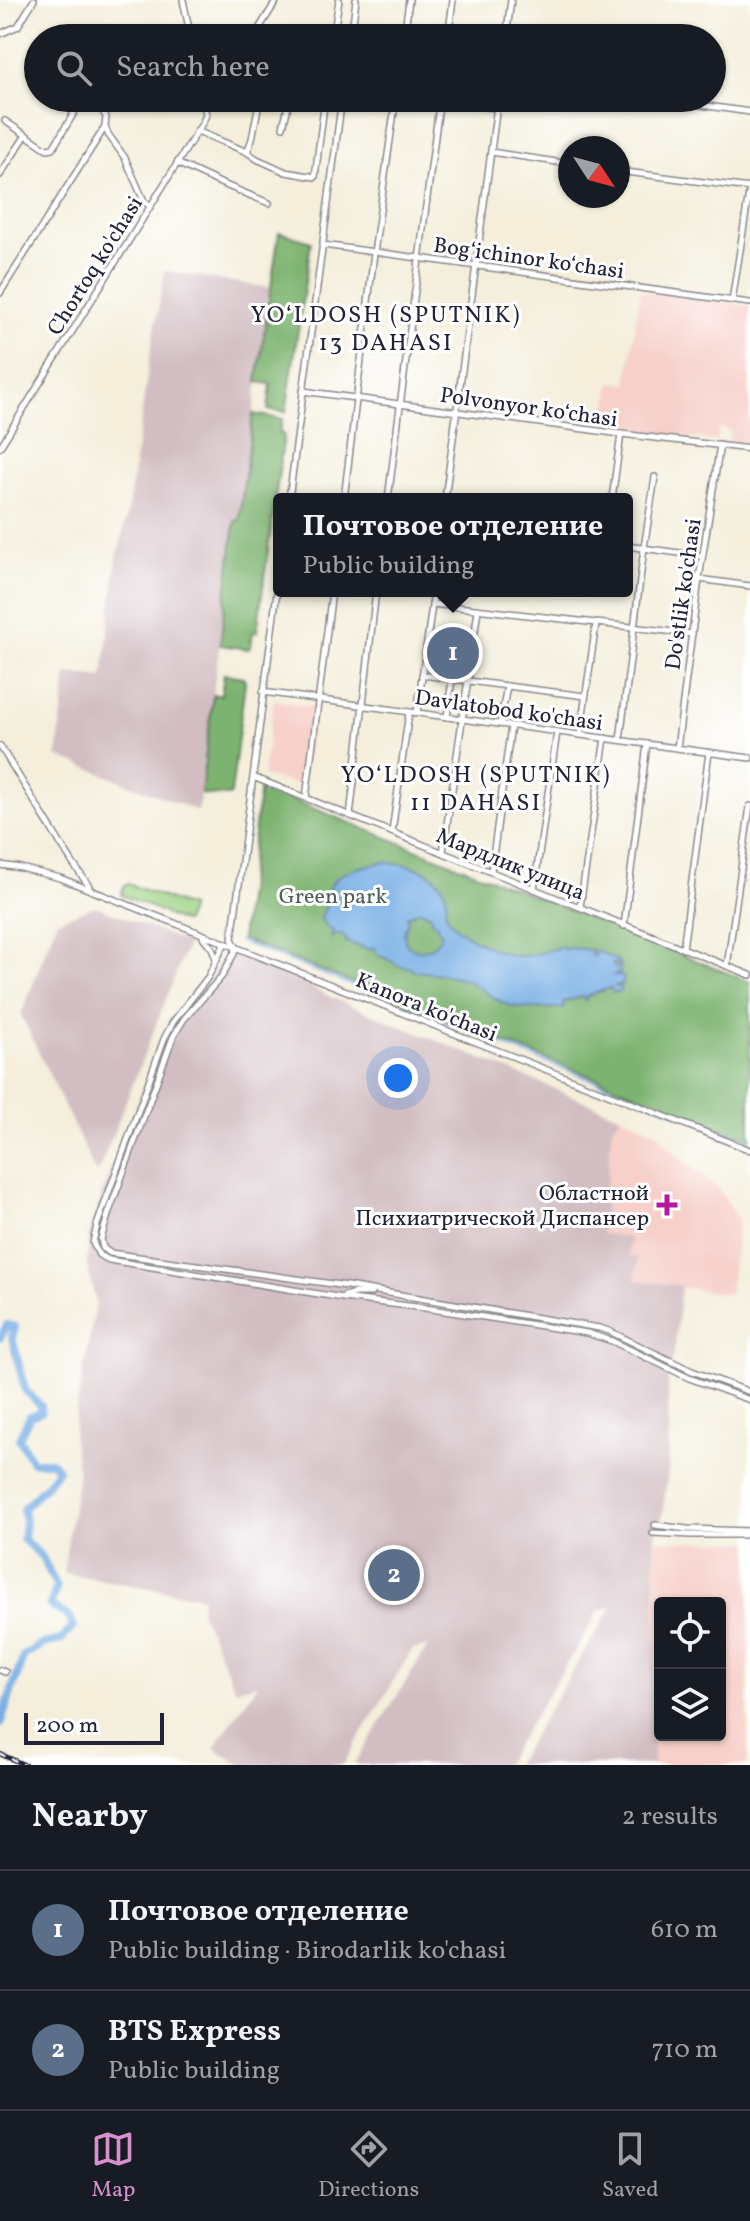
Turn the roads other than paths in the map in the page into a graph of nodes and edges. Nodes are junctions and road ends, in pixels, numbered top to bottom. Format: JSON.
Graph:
{"nodes":[{"id":1,"x":34,"y":0,"type":"edge"},
{"id":2,"x":183,"y":0,"type":"edge"},
{"id":3,"x":277,"y":0,"type":"edge"},
{"id":4,"x":339,"y":0,"type":"edge"},
{"id":5,"x":356,"y":0,"type":"edge"},
{"id":6,"x":409,"y":0,"type":"edge"},
{"id":7,"x":453,"y":0,"type":"edge"},
{"id":8,"x":511,"y":0,"type":"edge"},
{"id":9,"x":188,"y":24,"type":"edge"},
{"id":10,"x":262,"y":24,"type":"edge"},
{"id":11,"x":335,"y":24,"type":"edge"},
{"id":12,"x":353,"y":24,"type":"edge"},
{"id":13,"x":406,"y":24,"type":"edge"},
{"id":14,"x":450,"y":24,"type":"edge"},
{"id":15,"x":508,"y":24,"type":"edge"},
{"id":16,"x":0,"y":34,"type":"edge"},
{"id":17,"x":726,"y":109,"type":"edge"},
{"id":18,"x":75,"y":112,"type":"edge"},
{"id":19,"x":102,"y":112,"type":"edge"},
{"id":20,"x":205,"y":112,"type":"edge"},
{"id":21,"x":258,"y":112,"type":"edge"},
{"id":22,"x":287,"y":112,"type":"edge"},
{"id":23,"x":323,"y":112,"type":"edge"},
{"id":24,"x":340,"y":112,"type":"edge"},
{"id":25,"x":394,"y":112,"type":"edge"},
{"id":26,"x":438,"y":112,"type":"edge"},
{"id":27,"x":496,"y":112,"type":"edge"},
{"id":28,"x":750,"y":112,"type":"edge"},
{"id":29,"x":5,"y":121,"type":"dead end"},
{"id":30,"x":105,"y":127,"type":"junction"},
{"id":31,"x":283,"y":127,"type":"dead end"},
{"id":32,"x":197,"y":131,"type":"junction"},
{"id":33,"x":26,"y":135,"type":"junction"},
{"id":34,"x":247,"y":152,"type":"junction"},
{"id":35,"x":491,"y":152,"type":"junction"},
{"id":36,"x":558,"y":162,"type":"edge"},
{"id":37,"x":177,"y":163,"type":"junction"},
{"id":38,"x":1,"y":170,"type":"edge"},
{"id":39,"x":630,"y":172,"type":"edge"},
{"id":40,"x":750,"y":187,"type":"edge"},
{"id":41,"x":269,"y":203,"type":"dead end"},
{"id":42,"x":150,"y":206,"type":"junction"},
{"id":43,"x":323,"y":245,"type":"junction"},
{"id":44,"x":374,"y":253,"type":"junction"},
{"id":45,"x":419,"y":259,"type":"junction"},
{"id":46,"x":476,"y":266,"type":"junction"},
{"id":47,"x":0,"y":293,"type":"edge"},
{"id":48,"x":734,"y":301,"type":"junction"},
{"id":49,"x":750,"y":303,"type":"edge"},
{"id":50,"x":303,"y":391,"type":"junction"},
{"id":51,"x":357,"y":399,"type":"junction"},
{"id":52,"x":401,"y":405,"type":"junction"},
{"id":53,"x":456,"y":412,"type":"junction"},
{"id":54,"x":621,"y":434,"type":"junction"},
{"id":55,"x":720,"y":445,"type":"junction"},
{"id":56,"x":0,"y":447,"type":"edge"},
{"id":57,"x":750,"y":449,"type":"edge"},
{"id":58,"x":655,"y":477,"type":"dead end"},
{"id":59,"x":290,"y":493,"type":"edge"},
{"id":60,"x":345,"y":493,"type":"edge"},
{"id":61,"x":389,"y":493,"type":"edge"},
{"id":62,"x":446,"y":493,"type":"edge"},
{"id":63,"x":613,"y":493,"type":"edge"},
{"id":64,"x":633,"y":547,"type":"edge"},
{"id":65,"x":644,"y":548,"type":"junction"},
{"id":66,"x":702,"y":556,"type":"junction"},
{"id":67,"x":699,"y":579,"type":"junction"},
{"id":68,"x":750,"y":586,"type":"edge"},
{"id":69,"x":276,"y":597,"type":"edge"},
{"id":70,"x":331,"y":597,"type":"edge"},
{"id":71,"x":375,"y":597,"type":"edge"},
{"id":72,"x":433,"y":597,"type":"edge"},
{"id":73,"x":432,"y":604,"type":"junction"},
{"id":74,"x":478,"y":610,"type":"junction"},
{"id":75,"x":596,"y":624,"type":"junction"},
{"id":76,"x":634,"y":628,"type":"junction"},
{"id":77,"x":692,"y":634,"type":"junction"},
{"id":78,"x":422,"y":675,"type":"junction"},
{"id":79,"x":452,"y":679,"type":"junction"},
{"id":80,"x":468,"y":681,"type":"junction"},
{"id":81,"x":507,"y":686,"type":"junction"},
{"id":82,"x":263,"y":692,"type":"junction"},
{"id":83,"x":585,"y":696,"type":"junction"},
{"id":84,"x":317,"y":699,"type":"junction"},
{"id":85,"x":362,"y":705,"type":"junction"},
{"id":86,"x":409,"y":712,"type":"junction"},
{"id":87,"x":417,"y":713,"type":"junction"},
{"id":88,"x":447,"y":717,"type":"junction"},
{"id":89,"x":461,"y":719,"type":"junction"},
{"id":90,"x":500,"y":725,"type":"junction"},
{"id":91,"x":511,"y":726,"type":"junction"},
{"id":92,"x":557,"y":732,"type":"junction"},
{"id":93,"x":580,"y":735,"type":"junction"},
{"id":94,"x":605,"y":738,"type":"junction"},
{"id":95,"x":620,"y":740,"type":"junction"},
{"id":96,"x":647,"y":744,"type":"junction"},
{"id":97,"x":0,"y":746,"type":"edge"},
{"id":98,"x":677,"y":748,"type":"junction"},
{"id":99,"x":709,"y":752,"type":"junction"},
{"id":100,"x":750,"y":758,"type":"edge"},
{"id":101,"x":253,"y":777,"type":"junction"},
{"id":102,"x":306,"y":798,"type":"junction"},
{"id":103,"x":750,"y":806,"type":"edge"},
{"id":104,"x":350,"y":816,"type":"junction"},
{"id":105,"x":392,"y":832,"type":"junction"},
{"id":106,"x":443,"y":852,"type":"junction"},
{"id":107,"x":0,"y":858,"type":"edge"},
{"id":108,"x":72,"y":862,"type":"junction"},
{"id":109,"x":1,"y":865,"type":"edge"},
{"id":110,"x":491,"y":871,"type":"junction"},
{"id":111,"x":60,"y":878,"type":"junction"},
{"id":112,"x":534,"y":889,"type":"junction"},
{"id":113,"x":93,"y":890,"type":"junction"},
{"id":114,"x":580,"y":908,"type":"junction"},
{"id":115,"x":624,"y":926,"type":"junction"},
{"id":116,"x":199,"y":934,"type":"junction"},
{"id":117,"x":232,"y":939,"type":"junction"},
{"id":118,"x":225,"y":943,"type":"junction"},
{"id":119,"x":237,"y":948,"type":"junction"},
{"id":120,"x":683,"y":950,"type":"junction"},
{"id":121,"x":217,"y":961,"type":"junction"},
{"id":122,"x":727,"y":966,"type":"junction"},
{"id":123,"x":750,"y":975,"type":"edge"},
{"id":124,"x":132,"y":1123,"type":"junction"},
{"id":125,"x":141,"y":1126,"type":"junction"},
{"id":126,"x":750,"y":1150,"type":"edge"},
{"id":127,"x":117,"y":1178,"type":"junction"},
{"id":128,"x":103,"y":1249,"type":"junction"},
{"id":129,"x":98,"y":1254,"type":"junction"},
{"id":130,"x":380,"y":1293,"type":"junction"},
{"id":131,"x":343,"y":1298,"type":"junction"},
{"id":132,"x":750,"y":1392,"type":"edge"},
{"id":133,"x":750,"y":1400,"type":"edge"},
{"id":134,"x":655,"y":1525,"type":"dead end"},
{"id":135,"x":653,"y":1533,"type":"dead end"},
{"id":136,"x":750,"y":1533,"type":"edge"}],
"edges":[{"from":1,"to":16,"type":"street"},
{"from":2,"to":9,"type":"street"},
{"from":3,"to":10,"type":"street"},
{"from":4,"to":11,"type":"street"},
{"from":5,"to":12,"type":"street"},
{"from":6,"to":13,"type":"street"},
{"from":7,"to":14,"type":"street"},
{"from":8,"to":15,"type":"street"},
{"from":17,"to":28,"type":"street"},
{"from":18,"to":33,"type":"street"},
{"from":19,"to":30,"type":"street"},
{"from":20,"to":32,"type":"street","name":"Chortoq ko'chasi"},
{"from":21,"to":34,"type":"street"},
{"from":22,"to":31,"type":"street"},
{"from":23,"to":34,"type":"street"},
{"from":24,"to":43,"type":"street"},
{"from":25,"to":44,"type":"street"},
{"from":26,"to":45,"type":"street"},
{"from":27,"to":35,"type":"street"},
{"from":29,"to":33,"type":"street"},
{"from":30,"to":42,"type":"street"},
{"from":30,"to":47,"type":"street"},
{"from":32,"to":34,"type":"street"},
{"from":32,"to":37,"type":"street","name":"Chortoq ko'chasi"},
{"from":33,"to":38,"type":"street"},
{"from":35,"to":36,"type":"street"},
{"from":35,"to":46,"type":"street"},
{"from":37,"to":41,"type":"street"},
{"from":37,"to":42,"type":"street","name":"Chortoq ko'chasi"},
{"from":39,"to":40,"type":"street"},
{"from":40,"to":48,"type":"street"},
{"from":42,"to":56,"type":"street","name":"Chortoq ko'chasi"},
{"from":43,"to":44,"type":"street","name":"Bogʻichinor koʻchasi"},
{"from":43,"to":50,"type":"street"},
{"from":44,"to":45,"type":"street","name":"Bogʻichinor koʻchasi"},
{"from":44,"to":51,"type":"street"},
{"from":45,"to":46,"type":"street","name":"Bogʻichinor koʻchasi"},
{"from":45,"to":52,"type":"street"},
{"from":46,"to":48,"type":"street","name":"Bogʻichinor koʻchasi"},
{"from":46,"to":53,"type":"street"},
{"from":48,"to":49,"type":"street","name":"Bogʻichinor koʻchasi"},
{"from":50,"to":51,"type":"street","name":"Polvonyor koʻchasi"},
{"from":50,"to":59,"type":"street"},
{"from":51,"to":52,"type":"street","name":"Polvonyor koʻchasi"},
{"from":51,"to":60,"type":"street"},
{"from":52,"to":53,"type":"street","name":"Polvonyor koʻchasi"},
{"from":52,"to":61,"type":"street"},
{"from":53,"to":54,"type":"street","name":"Polvonyor koʻchasi"},
{"from":53,"to":62,"type":"street"},
{"from":54,"to":55,"type":"street","name":"Polvonyor koʻchasi"},
{"from":54,"to":63,"type":"street"},
{"from":55,"to":57,"type":"street","name":"Polvonyor koʻchasi"},
{"from":55,"to":66,"type":"street","name":"Do'stlik ko'chasi"},
{"from":58,"to":65,"type":"street"},
{"from":64,"to":65,"type":"street"},
{"from":65,"to":66,"type":"street"},
{"from":65,"to":76,"type":"street"},
{"from":66,"to":67,"type":"street","name":"Do'stlik ko'chasi"},
{"from":67,"to":68,"type":"street"},
{"from":67,"to":77,"type":"street","name":"Do'stlik ko'chasi"},
{"from":69,"to":82,"type":"street"},
{"from":70,"to":84,"type":"street"},
{"from":71,"to":85,"type":"street"},
{"from":72,"to":73,"type":"street"},
{"from":73,"to":74,"type":"street"},
{"from":73,"to":78,"type":"street"},
{"from":74,"to":75,"type":"street"},
{"from":74,"to":80,"type":"street"},
{"from":75,"to":76,"type":"street"},
{"from":75,"to":83,"type":"street"},
{"from":76,"to":77,"type":"street"},
{"from":76,"to":95,"type":"street"},
{"from":77,"to":98,"type":"street","name":"Do'stlik ko'chasi"},
{"from":78,"to":79,"type":"street"},
{"from":78,"to":87,"type":"street"},
{"from":79,"to":80,"type":"street"},
{"from":79,"to":88,"type":"street"},
{"from":80,"to":81,"type":"street"},
{"from":80,"to":89,"type":"street"},
{"from":81,"to":83,"type":"street"},
{"from":81,"to":90,"type":"street"},
{"from":82,"to":84,"type":"street","name":"Davlatobod ko'chasi"},
{"from":82,"to":101,"type":"street"},
{"from":83,"to":93,"type":"street"},
{"from":84,"to":85,"type":"street","name":"Davlatobod ko'chasi"},
{"from":84,"to":102,"type":"street"},
{"from":85,"to":86,"type":"street","name":"Davlatobod ko'chasi"},
{"from":85,"to":104,"type":"street"},
{"from":86,"to":87,"type":"street","name":"Davlatobod ko'chasi"},
{"from":86,"to":105,"type":"street"},
{"from":87,"to":88,"type":"street","name":"Davlatobod ko'chasi"},
{"from":88,"to":89,"type":"street","name":"Davlatobod ko'chasi"},
{"from":89,"to":90,"type":"street","name":"Davlatobod ko'chasi"},
{"from":89,"to":106,"type":"street"},
{"from":90,"to":91,"type":"street","name":"Davlatobod ko'chasi"},
{"from":91,"to":92,"type":"street","name":"Davlatobod ko'chasi"},
{"from":91,"to":110,"type":"street"},
{"from":92,"to":93,"type":"street","name":"Davlatobod ko'chasi"},
{"from":92,"to":112,"type":"street"},
{"from":93,"to":94,"type":"street","name":"Davlatobod ko'chasi"},
{"from":94,"to":95,"type":"street","name":"Davlatobod ko'chasi"},
{"from":94,"to":114,"type":"street"},
{"from":95,"to":96,"type":"street","name":"Davlatobod ko'chasi"},
{"from":96,"to":98,"type":"street","name":"Davlatobod ko'chasi"},
{"from":96,"to":115,"type":"street"},
{"from":97,"to":108,"type":"street"},
{"from":98,"to":99,"type":"street","name":"Davlatobod ko'chasi"},
{"from":99,"to":100,"type":"street","name":"Davlatobod ko'chasi"},
{"from":99,"to":120,"type":"street"},
{"from":101,"to":102,"type":"street","name":"Мардлик улица"},
{"from":101,"to":117,"type":"street"},
{"from":102,"to":104,"type":"street","name":"Мардлик улица"},
{"from":103,"to":122,"type":"street"},
{"from":104,"to":105,"type":"street","name":"Мардлик улица"},
{"from":105,"to":106,"type":"street","name":"Мардлик улица"},
{"from":106,"to":110,"type":"street","name":"Мардлик улица"},
{"from":107,"to":109,"type":"street"},
{"from":108,"to":111,"type":"street"},
{"from":108,"to":113,"type":"street"},
{"from":109,"to":111,"type":"street","name":"Kanora ko'chasi"},
{"from":110,"to":112,"type":"street","name":"Мардлик улица"},
{"from":111,"to":113,"type":"street","name":"Kanora ko'chasi"},
{"from":112,"to":114,"type":"street","name":"Мардлик улица"},
{"from":113,"to":116,"type":"street","name":"Kanora ko'chasi"},
{"from":114,"to":115,"type":"street","name":"Мардлик улица"},
{"from":115,"to":120,"type":"street","name":"Мардлик улица"},
{"from":116,"to":118,"type":"street","name":"Kanora ko'chasi"},
{"from":116,"to":121,"type":"street"},
{"from":117,"to":118,"type":"street"},
{"from":117,"to":119,"type":"street"},
{"from":118,"to":119,"type":"street","name":"Kanora ko'chasi"},
{"from":118,"to":121,"type":"street"},
{"from":119,"to":125,"type":"street"},
{"from":119,"to":126,"type":"street","name":"Kanora ko'chasi"},
{"from":120,"to":122,"type":"street","name":"Мардлик улица"},
{"from":121,"to":124,"type":"street"},
{"from":122,"to":123,"type":"street","name":"Мардлик улица"},
{"from":124,"to":125,"type":"street"},
{"from":124,"to":127,"type":"street"},
{"from":125,"to":127,"type":"street"},
{"from":127,"to":128,"type":"street"},
{"from":127,"to":129,"type":"street"},
{"from":128,"to":129,"type":"street"},
{"from":128,"to":130,"type":"street"},
{"from":129,"to":131,"type":"street"},
{"from":130,"to":131,"type":"street"},
{"from":130,"to":132,"type":"street"},
{"from":131,"to":133,"type":"street"},
{"from":134,"to":136,"type":"street"},
{"from":135,"to":136,"type":"street"}]}
